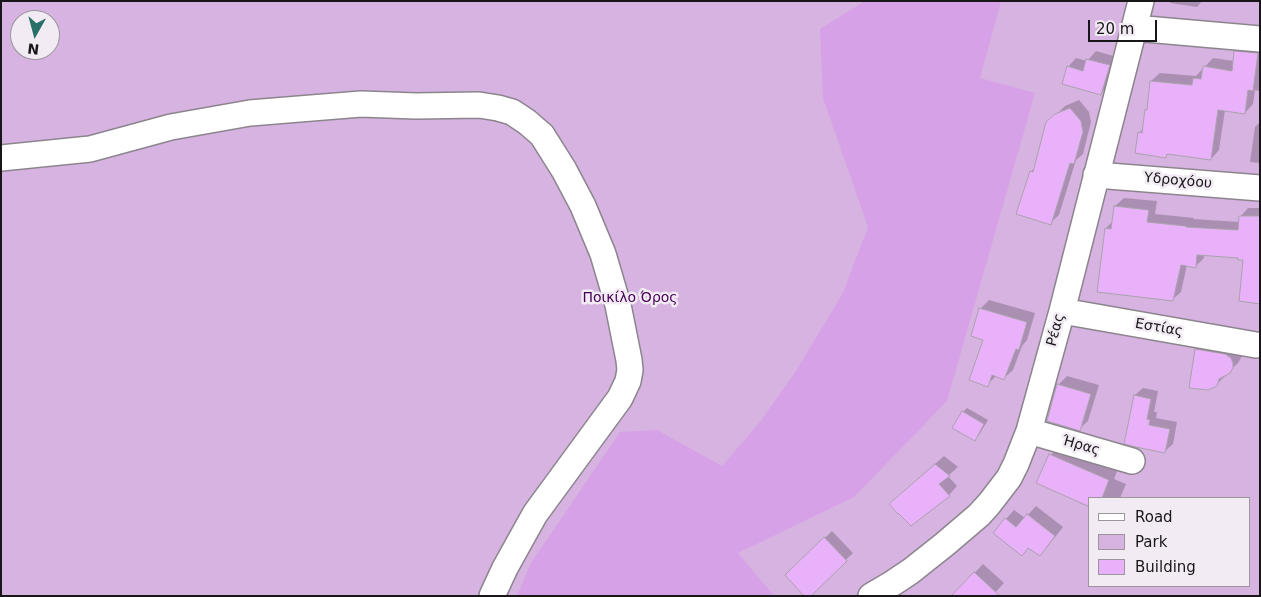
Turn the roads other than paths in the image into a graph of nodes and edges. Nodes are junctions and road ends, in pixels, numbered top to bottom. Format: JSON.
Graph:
{"nodes":[{"id":1,"x":1141,"y":1,"type":"edge"},
{"id":2,"x":1134,"y":28,"type":"junction"},
{"id":3,"x":1260,"y":39,"type":"edge"},
{"id":4,"x":1,"y":158,"type":"edge"},
{"id":5,"x":1096,"y":175,"type":"junction"},
{"id":6,"x":1260,"y":188,"type":"edge"},
{"id":7,"x":1062,"y":311,"type":"junction"},
{"id":8,"x":1256,"y":345,"type":"dead end"},
{"id":9,"x":1029,"y":432,"type":"junction"},
{"id":10,"x":1132,"y":461,"type":"dead end"},
{"id":11,"x":492,"y":596,"type":"edge"},
{"id":12,"x":871,"y":596,"type":"edge"}],
"edges":[{"from":1,"to":2,"type":"street","name":"Ρέας"},
{"from":2,"to":3,"type":"street"},
{"from":2,"to":5,"type":"street","name":"Ρέας"},
{"from":4,"to":11,"type":"street"},
{"from":5,"to":6,"type":"street","name":"Υδροχόου"},
{"from":5,"to":7,"type":"street","name":"Ρέας"},
{"from":7,"to":8,"type":"street","name":"Εστίας"},
{"from":7,"to":9,"type":"street","name":"Ρέας"},
{"from":9,"to":10,"type":"street","name":"Ήρας"},
{"from":9,"to":12,"type":"street","name":"Ρέας"}]}
